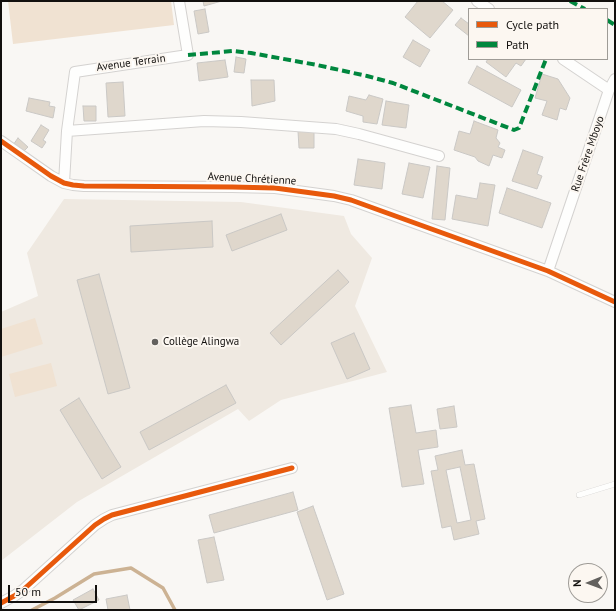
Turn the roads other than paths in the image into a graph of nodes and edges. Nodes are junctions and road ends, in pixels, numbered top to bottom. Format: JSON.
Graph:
{"nodes":[{"id":1,"x":179,"y":1,"type":"edge"},
{"id":2,"x":478,"y":1,"type":"edge"},
{"id":3,"x":488,"y":8,"type":"edge"},
{"id":4,"x":564,"y":60,"type":"edge"},
{"id":5,"x":615,"y":79,"type":"edge"},
{"id":6,"x":609,"y":90,"type":"junction"},
{"id":7,"x":67,"y":131,"type":"junction"},
{"id":8,"x":1,"y":141,"type":"edge"},
{"id":9,"x":439,"y":156,"type":"dead end"},
{"id":10,"x":64,"y":183,"type":"junction"},
{"id":11,"x":548,"y":271,"type":"junction"},
{"id":12,"x":615,"y":302,"type":"edge"},
{"id":13,"x":292,"y":468,"type":"dead end"},
{"id":14,"x":615,"y":484,"type":"edge"},
{"id":15,"x":579,"y":495,"type":"dead end"},
{"id":16,"x":1,"y":602,"type":"edge"}],
"edges":[{"from":1,"to":7,"type":"street","name":"Avenue Terrain"},
{"from":2,"to":3,"type":"street"},
{"from":4,"to":6,"type":"street"},
{"from":5,"to":6,"type":"street","name":"Rue Frère Mboyo"},
{"from":6,"to":11,"type":"street","name":"Rue Frère Mboyo"},
{"from":7,"to":9,"type":"street"},
{"from":7,"to":10,"type":"street"},
{"from":8,"to":10,"type":"street","name":"Avenue Chrétienne"},
{"from":10,"to":11,"type":"street","name":"Avenue Chrétienne"},
{"from":11,"to":12,"type":"street","name":"Avenue Chrétienne"},
{"from":13,"to":16,"type":"street"},
{"from":14,"to":15,"type":"lane"}]}
